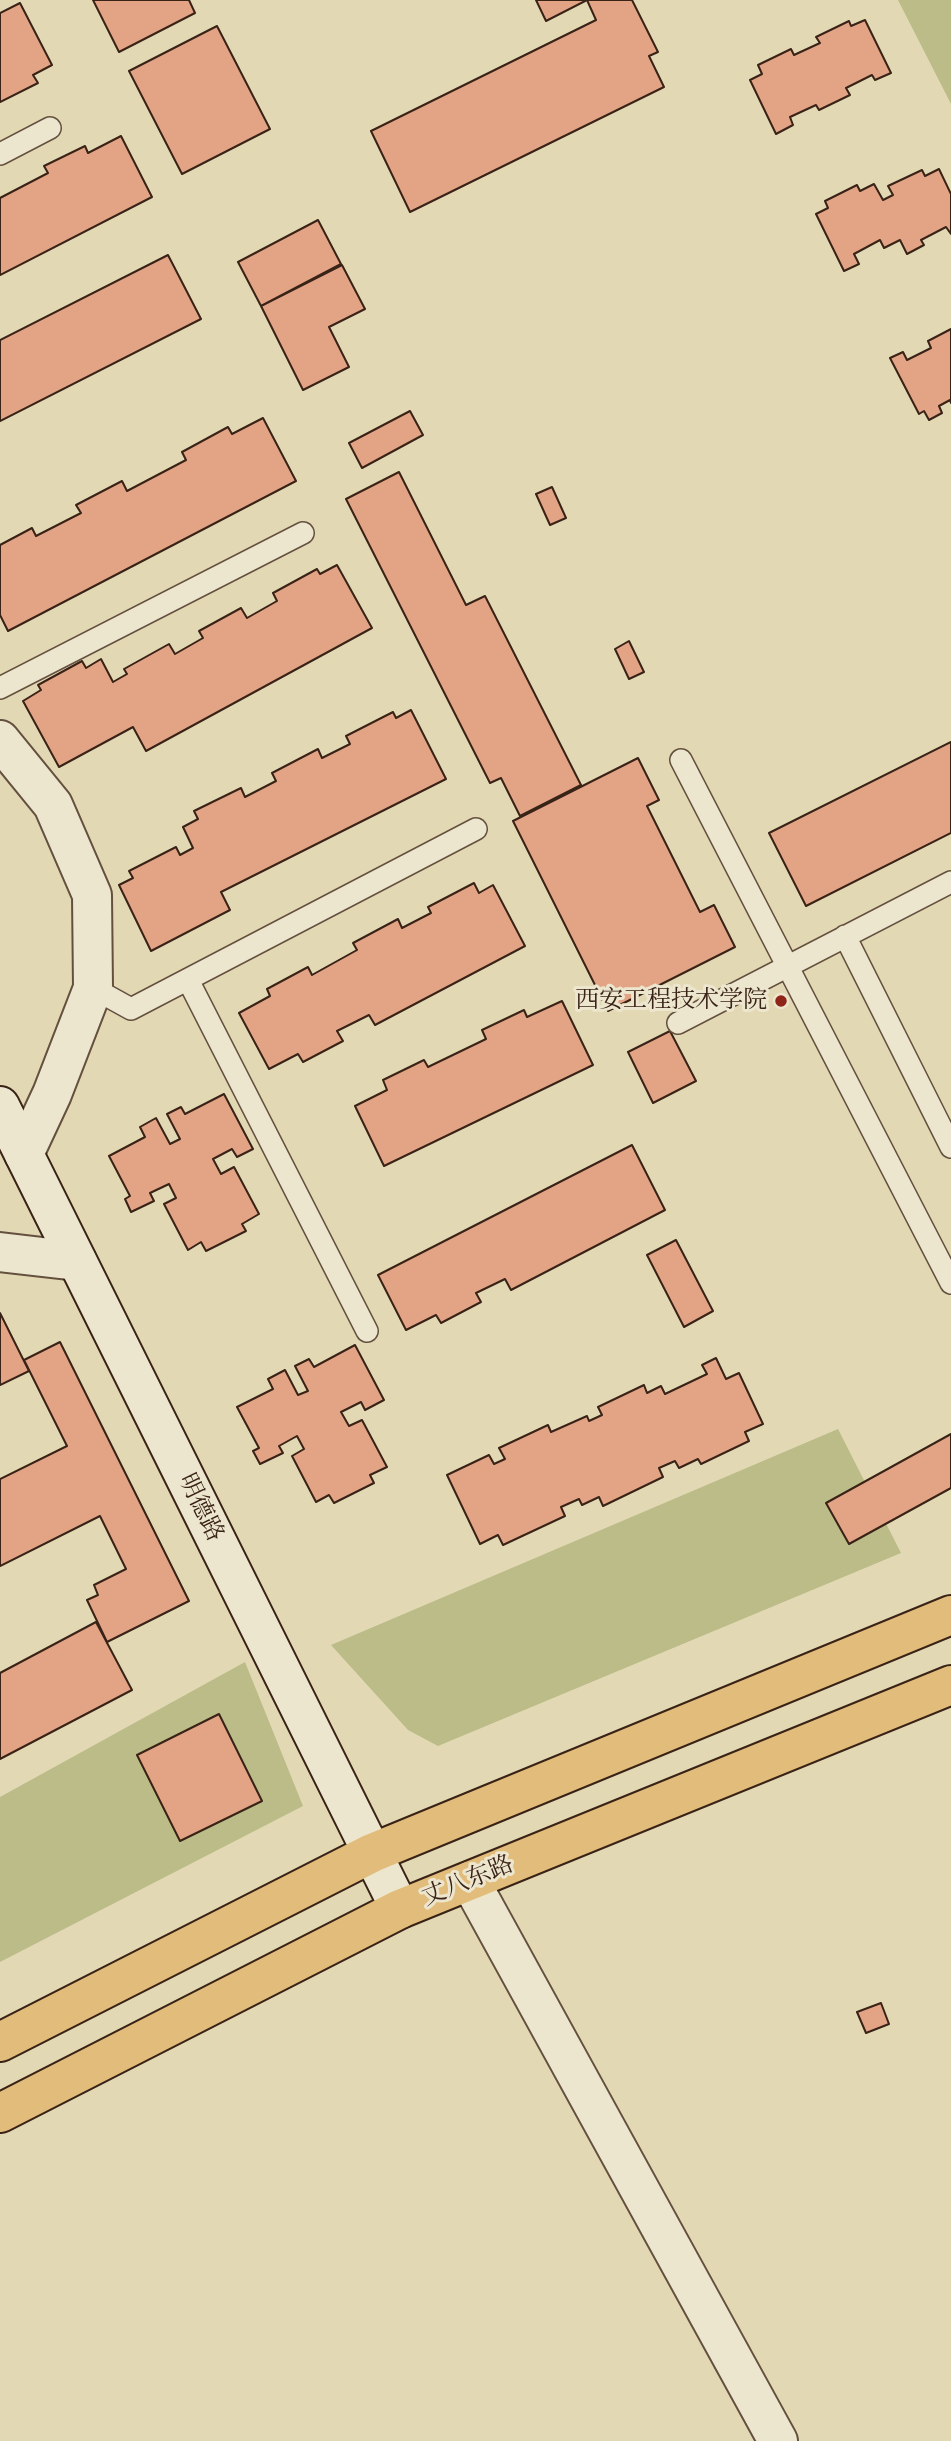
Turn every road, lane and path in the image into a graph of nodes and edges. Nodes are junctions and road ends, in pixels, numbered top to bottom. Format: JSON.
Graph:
{"nodes":[{"id":1,"x":50,"y":128,"type":"dead end"},
{"id":2,"x":0,"y":154,"type":"edge"},
{"id":3,"x":303,"y":533,"type":"dead end"},
{"id":4,"x":0,"y":688,"type":"edge"},
{"id":5,"x":0,"y":740,"type":"edge"},
{"id":6,"x":681,"y":760,"type":"dead end"},
{"id":7,"x":476,"y":829,"type":"dead end"},
{"id":8,"x":951,"y":882,"type":"edge"},
{"id":9,"x":845,"y":936,"type":"junction"},
{"id":10,"x":787,"y":966,"type":"junction"},
{"id":11,"x":188,"y":980,"type":"junction"},
{"id":12,"x":93,"y":988,"type":"junction"},
{"id":13,"x":678,"y":1023,"type":"dead end"},
{"id":14,"x":0,"y":1106,"type":"edge"},
{"id":15,"x":951,"y":1147,"type":"edge"},
{"id":16,"x":24,"y":1154,"type":"junction"},
{"id":17,"x":0,"y":1252,"type":"edge"},
{"id":18,"x":77,"y":1261,"type":"junction"},
{"id":19,"x":951,"y":1283,"type":"edge"},
{"id":20,"x":367,"y":1331,"type":"dead end"},
{"id":21,"x":951,"y":1615,"type":"edge"},
{"id":22,"x":951,"y":1685,"type":"edge"},
{"id":23,"x":372,"y":1853,"type":"junction"},
{"id":24,"x":470,"y":1881,"type":"junction"},
{"id":25,"x":400,"y":1909,"type":"junction"},
{"id":26,"x":0,"y":2042,"type":"edge"},
{"id":27,"x":0,"y":2113,"type":"edge"},
{"id":28,"x":778,"y":2441,"type":"edge"}],
"edges":[{"from":1,"to":2,"type":"lane"},
{"from":3,"to":4,"type":"lane"},
{"from":5,"to":12,"type":"street"},
{"from":6,"to":10,"type":"lane"},
{"from":7,"to":11,"type":"lane"},
{"from":8,"to":9,"type":"lane"},
{"from":9,"to":10,"type":"lane"},
{"from":9,"to":15,"type":"lane"},
{"from":10,"to":13,"type":"lane"},
{"from":10,"to":19,"type":"lane"},
{"from":11,"to":12,"type":"lane"},
{"from":11,"to":20,"type":"lane"},
{"from":12,"to":16,"type":"street"},
{"from":14,"to":16,"type":"street","name":"明德路"},
{"from":16,"to":18,"type":"street","name":"明德路"},
{"from":17,"to":18,"type":"street"},
{"from":18,"to":23,"type":"street","name":"明德路"},
{"from":21,"to":23,"type":"main road"},
{"from":22,"to":24,"type":"main road","name":"丈八东路"},
{"from":23,"to":25,"type":"street","name":"明德路"},
{"from":23,"to":26,"type":"main road"},
{"from":24,"to":25,"type":"main road","name":"丈八东路"},
{"from":24,"to":28,"type":"street"},
{"from":25,"to":27,"type":"main road","name":"丈八东路"}]}
